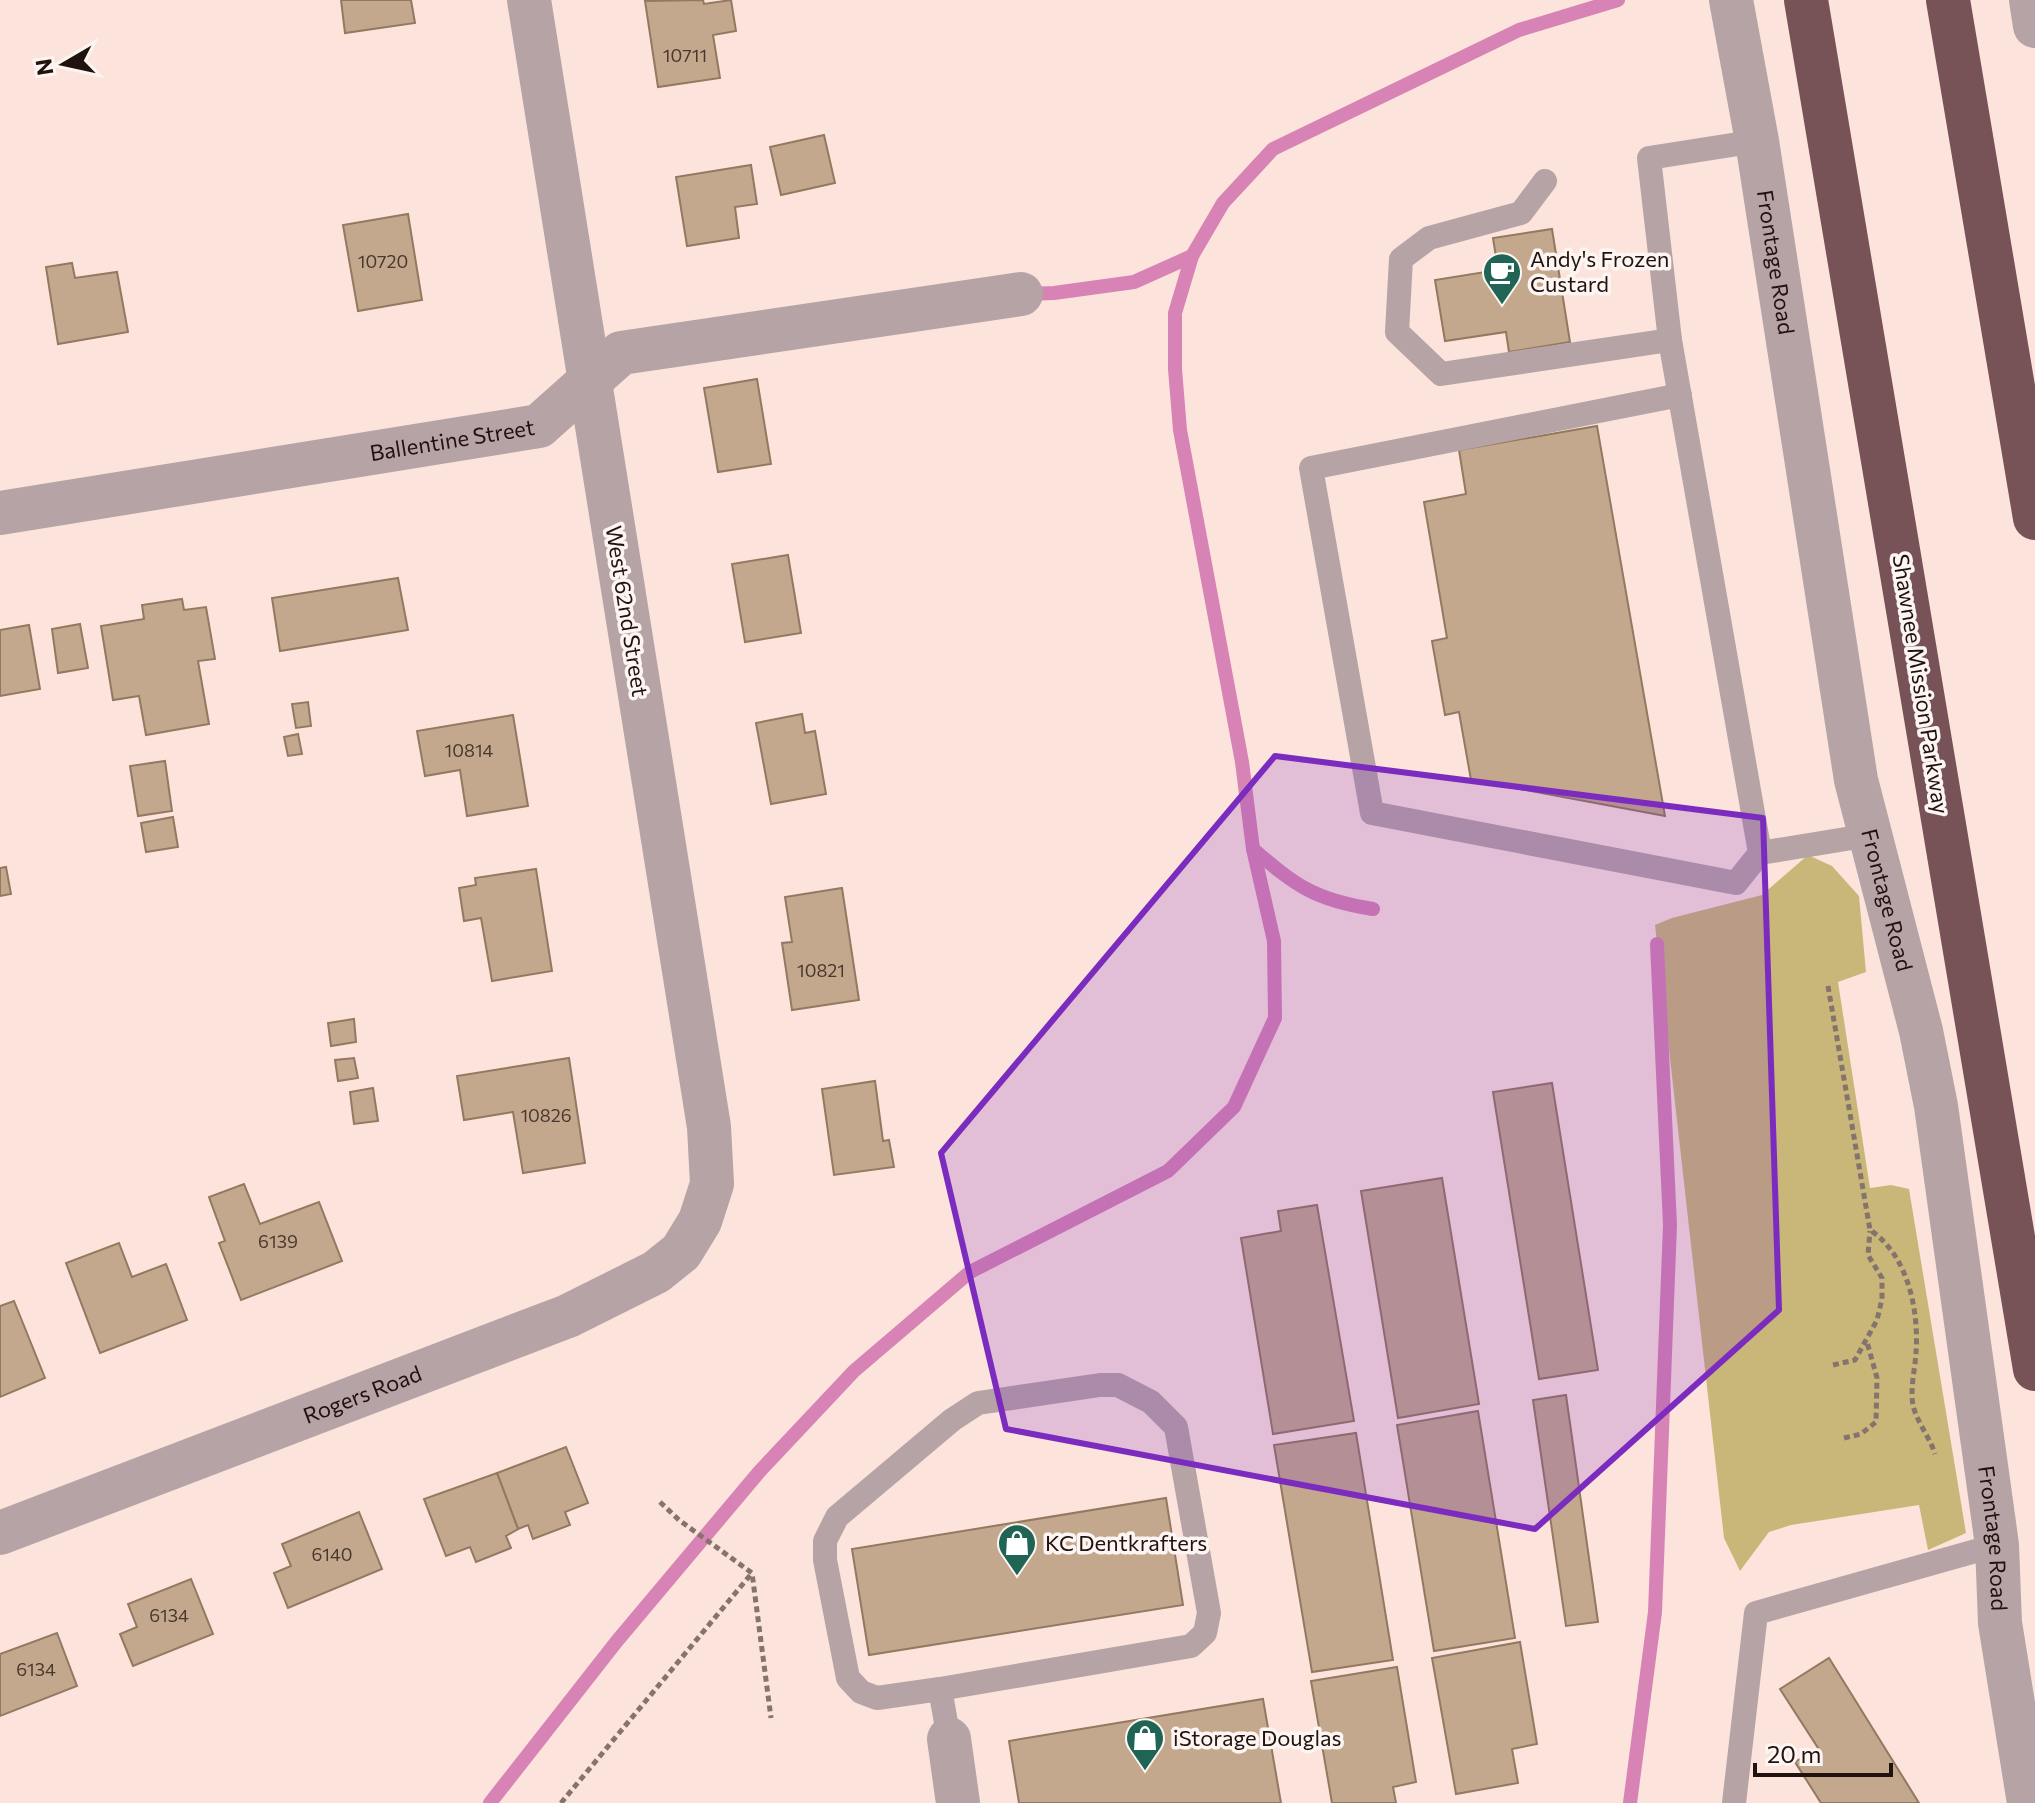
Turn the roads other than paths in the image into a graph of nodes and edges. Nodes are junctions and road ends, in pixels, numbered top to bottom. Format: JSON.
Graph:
{"nodes":[{"id":1,"x":529,"y":0,"type":"edge"},
{"id":2,"x":1731,"y":0,"type":"edge"},
{"id":3,"x":1806,"y":0,"type":"edge"},
{"id":4,"x":1948,"y":0,"type":"edge"},
{"id":5,"x":2031,"y":0,"type":"edge"},
{"id":6,"x":2035,"y":26,"type":"edge"},
{"id":7,"x":1757,"y":141,"type":"junction"},
{"id":8,"x":1545,"y":181,"type":"dead end"},
{"id":9,"x":1021,"y":294,"type":"dead end"},
{"id":10,"x":1670,"y":340,"type":"junction"},
{"id":11,"x":591,"y":381,"type":"junction"},
{"id":12,"x":1680,"y":395,"type":"junction"},
{"id":13,"x":0,"y":513,"type":"edge"},
{"id":14,"x":2035,"y":518,"type":"edge"},
{"id":15,"x":1870,"y":835,"type":"junction"},
{"id":16,"x":1760,"y":853,"type":"junction"},
{"id":17,"x":700,"y":1221,"type":"joint"},
{"id":18,"x":2035,"y":1369,"type":"edge"},
{"id":19,"x":0,"y":1533,"type":"edge"},
{"id":20,"x":1997,"y":1545,"type":"junction"},
{"id":21,"x":940,"y":1689,"type":"junction"},
{"id":22,"x":949,"y":1739,"type":"joint"},
{"id":23,"x":958,"y":1803,"type":"edge"},
{"id":24,"x":1734,"y":1803,"type":"edge"},
{"id":25,"x":2029,"y":1803,"type":"edge"}],
"edges":[{"from":1,"to":11,"type":"street","name":"West 62nd Street"},
{"from":2,"to":7,"type":"street","name":"Frontage Road"},
{"from":3,"to":18,"type":"highway","name":"Shawnee Mission Parkway"},
{"from":4,"to":14,"type":"highway"},
{"from":5,"to":6,"type":"street"},
{"from":7,"to":10,"type":"lane"},
{"from":7,"to":15,"type":"street","name":"Frontage Road"},
{"from":8,"to":10,"type":"lane"},
{"from":9,"to":11,"type":"street","name":"Ballentine Street"},
{"from":10,"to":12,"type":"lane"},
{"from":11,"to":13,"type":"street","name":"Ballentine Street"},
{"from":11,"to":17,"type":"street","name":"West 62nd Street"},
{"from":12,"to":16,"type":"lane"},
{"from":12,"to":16,"type":"lane"},
{"from":15,"to":16,"type":"lane"},
{"from":15,"to":20,"type":"street","name":"Frontage Road"},
{"from":17,"to":19,"type":"street","name":"Rogers Road"},
{"from":20,"to":24,"type":"lane"},
{"from":20,"to":25,"type":"street","name":"Frontage Road"},
{"from":21,"to":21,"type":"lane"},
{"from":21,"to":22,"type":"lane"},
{"from":22,"to":23,"type":"street"}]}
